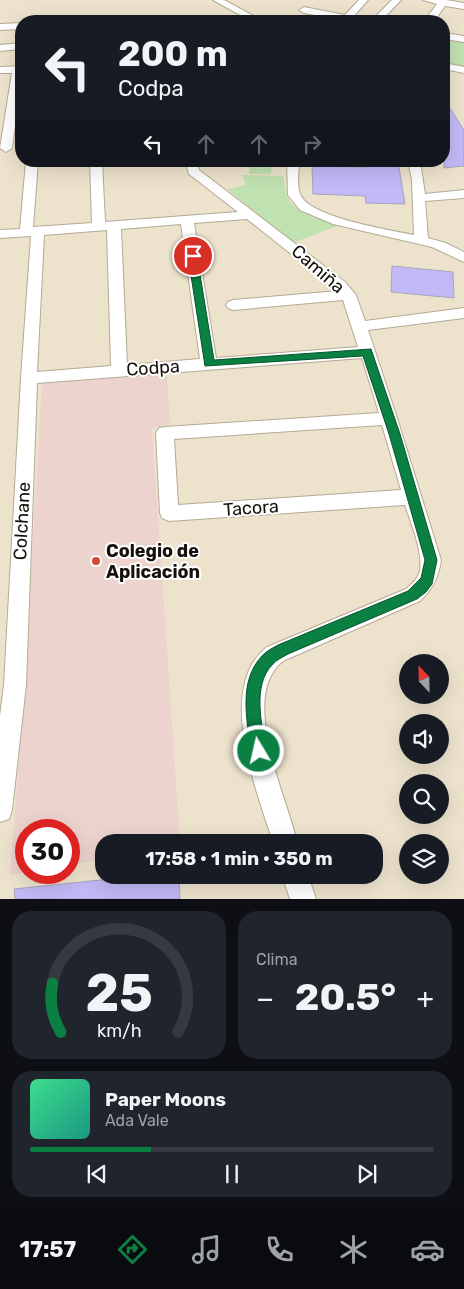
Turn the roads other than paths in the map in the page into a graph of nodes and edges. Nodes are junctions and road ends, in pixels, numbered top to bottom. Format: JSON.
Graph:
{"nodes":[{"id":1,"x":216,"y":0,"type":"edge"},
{"id":2,"x":364,"y":0,"type":"edge"},
{"id":3,"x":397,"y":0,"type":"edge"},
{"id":4,"x":427,"y":0,"type":"edge"},
{"id":5,"x":443,"y":2,"type":"junction"},
{"id":6,"x":303,"y":4,"type":"edge"},
{"id":7,"x":464,"y":6,"type":"edge"},
{"id":8,"x":246,"y":15,"type":"edge"},
{"id":9,"x":338,"y":15,"type":"edge"},
{"id":10,"x":350,"y":15,"type":"edge"},
{"id":11,"x":382,"y":15,"type":"edge"},
{"id":12,"x":433,"y":15,"type":"edge"},
{"id":13,"x":15,"y":26,"type":"edge"},
{"id":14,"x":0,"y":27,"type":"edge"},
{"id":15,"x":450,"y":37,"type":"edge"},
{"id":16,"x":464,"y":39,"type":"edge"},
{"id":17,"x":15,"y":47,"type":"edge"},
{"id":18,"x":0,"y":48,"type":"edge"},
{"id":19,"x":450,"y":67,"type":"edge"},
{"id":20,"x":15,"y":69,"type":"edge"},
{"id":21,"x":0,"y":70,"type":"edge"},
{"id":22,"x":464,"y":70,"type":"edge"},
{"id":23,"x":15,"y":92,"type":"edge"},
{"id":24,"x":3,"y":148,"type":"edge"},
{"id":25,"x":32,"y":167,"type":"edge"},
{"id":26,"x":97,"y":167,"type":"edge"},
{"id":27,"x":192,"y":167,"type":"edge"},
{"id":28,"x":293,"y":167,"type":"edge"},
{"id":29,"x":415,"y":167,"type":"edge"},
{"id":30,"x":464,"y":194,"type":"edge"},
{"id":31,"x":418,"y":198,"type":"junction"},
{"id":32,"x":252,"y":215,"type":"junction"},
{"id":33,"x":187,"y":220,"type":"junction"},
{"id":34,"x":107,"y":226,"type":"junction"},
{"id":35,"x":32,"y":231,"type":"junction"},
{"id":36,"x":0,"y":234,"type":"edge"},
{"id":37,"x":421,"y":241,"type":"junction"},
{"id":38,"x":464,"y":258,"type":"edge"},
{"id":39,"x":349,"y":295,"type":"junction"},
{"id":40,"x":233,"y":305,"type":"dead end"},
{"id":41,"x":464,"y":313,"type":"edge"},
{"id":42,"x":360,"y":326,"type":"junction"},
{"id":43,"x":367,"y":352,"type":"junction"},
{"id":44,"x":209,"y":364,"type":"junction"},
{"id":45,"x":119,"y":371,"type":"junction"},
{"id":46,"x":29,"y":378,"type":"junction"},
{"id":47,"x":389,"y":418,"type":"junction"},
{"id":48,"x":413,"y":497,"type":"junction"},
{"id":49,"x":0,"y":810,"type":"edge"},
{"id":50,"x":283,"y":834,"type":"edge"},
{"id":51,"x":298,"y":884,"type":"edge"},
{"id":52,"x":303,"y":899,"type":"edge"}],
"edges":[{"from":1,"to":8,"type":"street"},
{"from":2,"to":10,"type":"street"},
{"from":3,"to":11,"type":"street"},
{"from":4,"to":5,"type":"street"},
{"from":5,"to":7,"type":"street"},
{"from":5,"to":12,"type":"street"},
{"from":6,"to":9,"type":"street"},
{"from":13,"to":14,"type":"street"},
{"from":15,"to":16,"type":"street"},
{"from":17,"to":18,"type":"street"},
{"from":19,"to":22,"type":"street"},
{"from":20,"to":21,"type":"street"},
{"from":23,"to":24,"type":"street"},
{"from":25,"to":35,"type":"street","name":"Colchane"},
{"from":26,"to":34,"type":"street"},
{"from":27,"to":32,"type":"street","name":"Camiña"},
{"from":28,"to":37,"type":"street"},
{"from":29,"to":31,"type":"street"},
{"from":30,"to":31,"type":"street"},
{"from":31,"to":37,"type":"street"},
{"from":32,"to":33,"type":"street"},
{"from":32,"to":39,"type":"street","name":"Camiña"},
{"from":33,"to":34,"type":"street"},
{"from":33,"to":44,"type":"street"},
{"from":34,"to":35,"type":"street"},
{"from":34,"to":45,"type":"street"},
{"from":35,"to":36,"type":"street"},
{"from":35,"to":46,"type":"street","name":"Colchane"},
{"from":37,"to":38,"type":"street"},
{"from":39,"to":40,"type":"street"},
{"from":39,"to":42,"type":"street","name":"Camiña"},
{"from":41,"to":42,"type":"street"},
{"from":42,"to":43,"type":"street","name":"Camiña"},
{"from":43,"to":44,"type":"street","name":"Codpa"},
{"from":43,"to":47,"type":"street","name":"Camiña"},
{"from":44,"to":45,"type":"street","name":"Codpa"},
{"from":45,"to":46,"type":"street","name":"Codpa"},
{"from":46,"to":49,"type":"street","name":"Colchane"},
{"from":47,"to":48,"type":"street","name":"Camiña"},
{"from":47,"to":48,"type":"street","name":"Tacora"},
{"from":48,"to":50,"type":"street","name":"Camiña"},
{"from":51,"to":52,"type":"street"}]}
